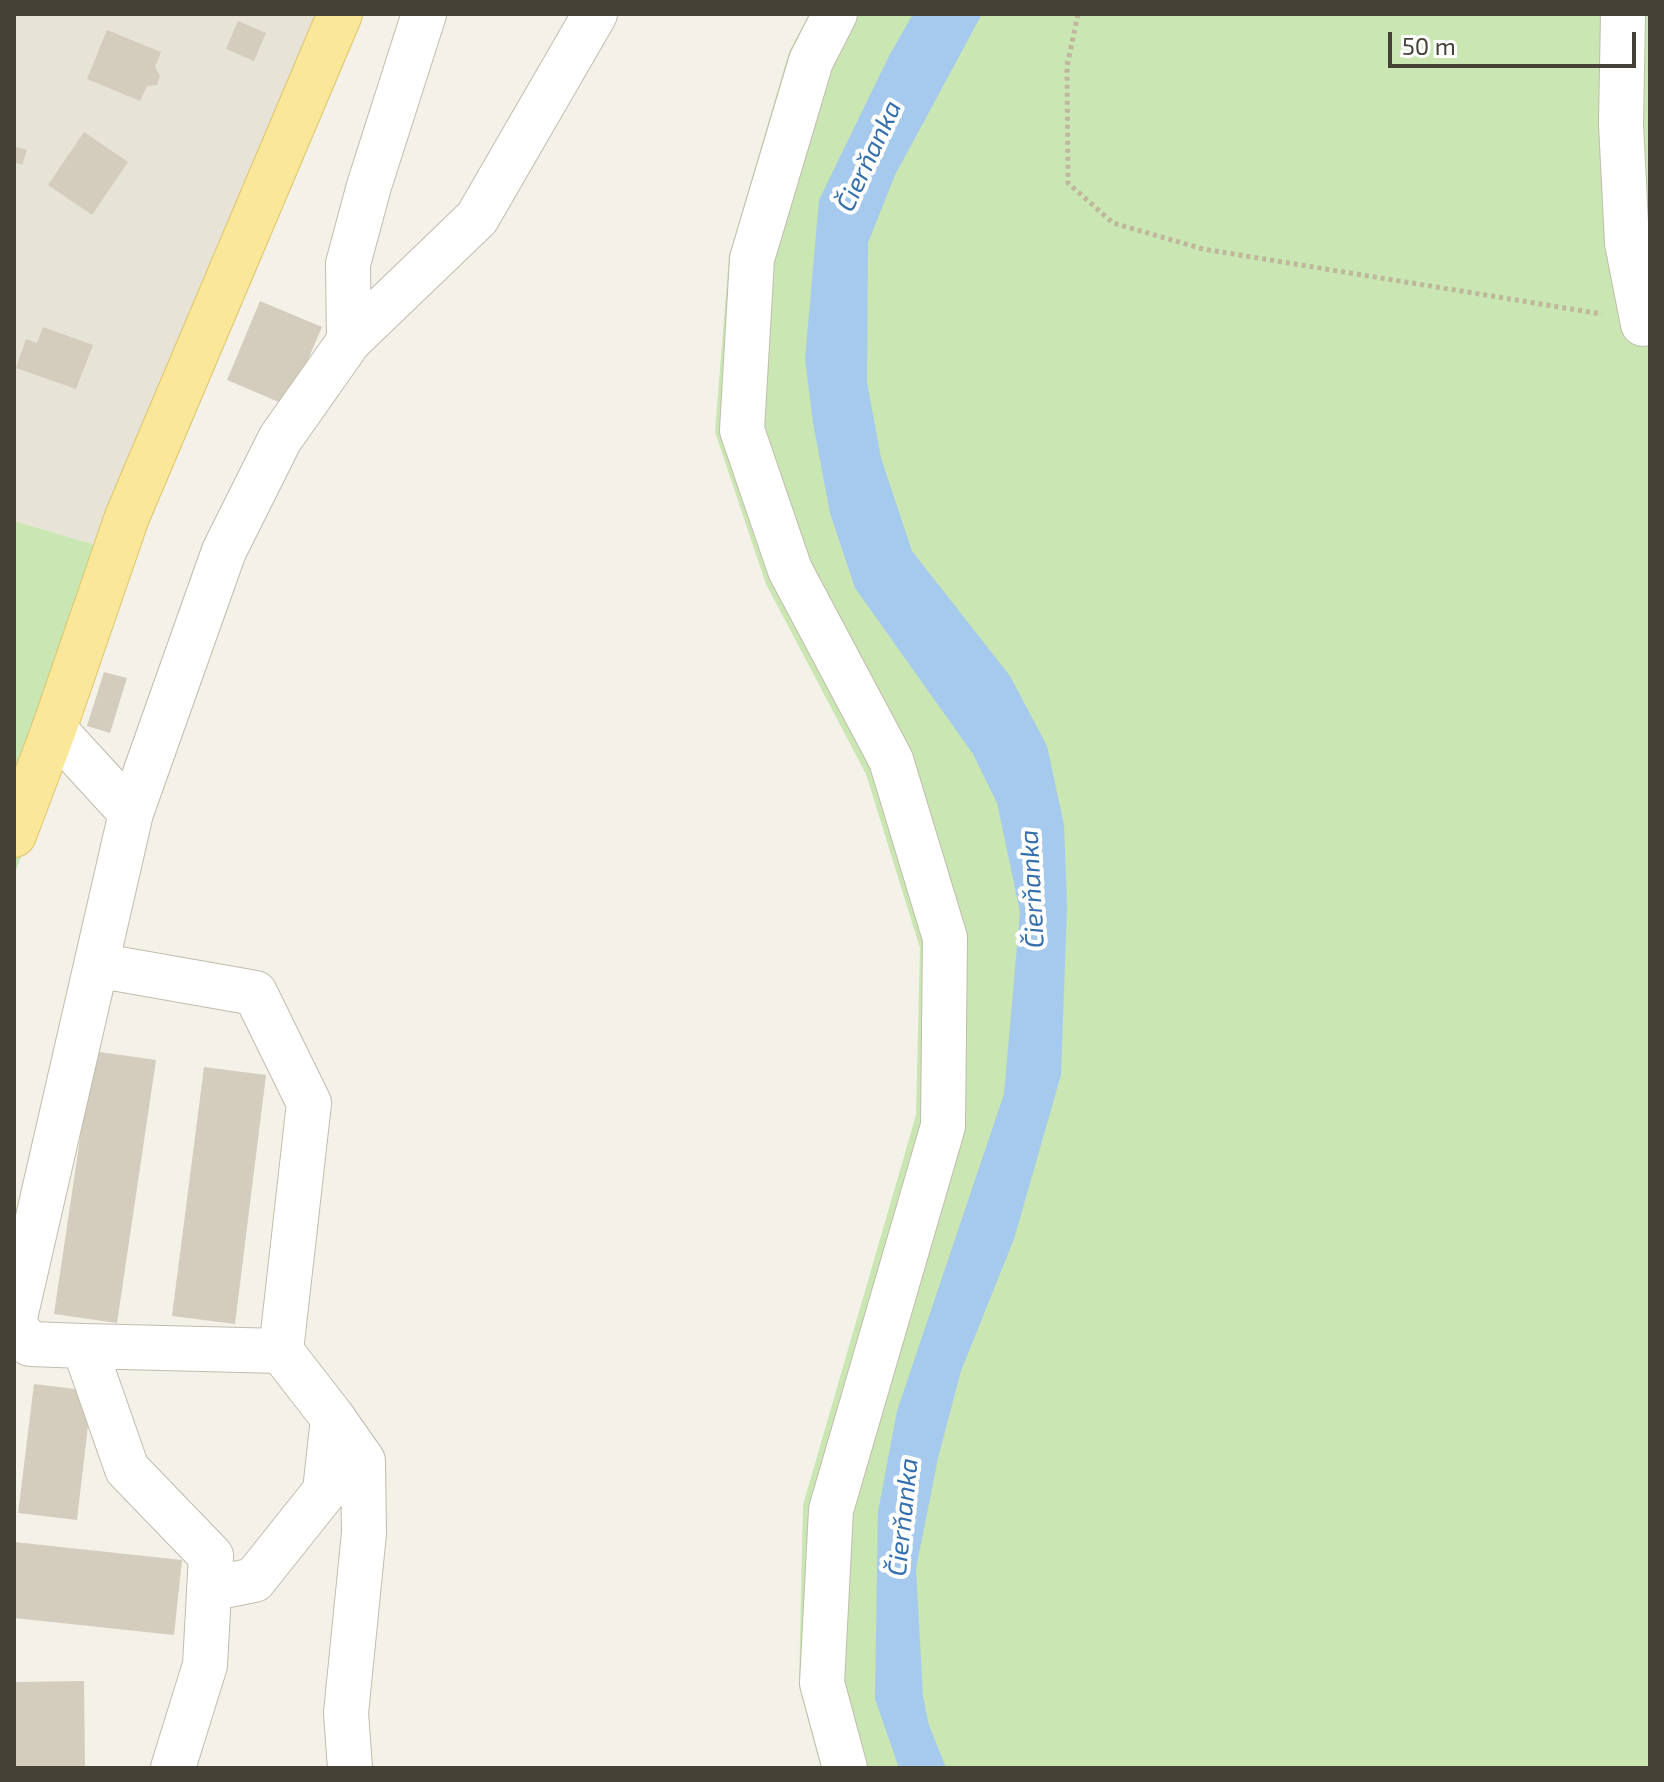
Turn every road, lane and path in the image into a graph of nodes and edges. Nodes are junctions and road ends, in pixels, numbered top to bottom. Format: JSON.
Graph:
{"nodes":[{"id":1,"x":340,"y":14,"type":"edge"},
{"id":2,"x":424,"y":14,"type":"edge"},
{"id":3,"x":595,"y":14,"type":"edge"},
{"id":4,"x":835,"y":14,"type":"edge"},
{"id":5,"x":1078,"y":14,"type":"edge"},
{"id":6,"x":1623,"y":14,"type":"edge"},
{"id":7,"x":1643,"y":324,"type":"joint"},
{"id":8,"x":349,"y":341,"type":"junction"},
{"id":9,"x":54,"y":729,"type":"junction"},
{"id":10,"x":131,"y":813,"type":"junction"},
{"id":11,"x":14,"y":835,"type":"edge"},
{"id":12,"x":96,"y":965,"type":"junction"},
{"id":13,"x":14,"y":1324,"type":"edge"},
{"id":14,"x":84,"y":1346,"type":"junction"},
{"id":15,"x":281,"y":1351,"type":"junction"},
{"id":16,"x":333,"y":1418,"type":"junction"},
{"id":17,"x":209,"y":1589,"type":"junction"},
{"id":18,"x":173,"y":1768,"type":"edge"},
{"id":19,"x":350,"y":1768,"type":"edge"},
{"id":20,"x":845,"y":1768,"type":"edge"}],
"edges":[{"from":1,"to":9,"type":"main road"},
{"from":2,"to":8,"type":"lane"},
{"from":3,"to":8,"type":"lane"},
{"from":4,"to":20,"type":"lane"},
{"from":5,"to":7,"type":"path"},
{"from":6,"to":7,"type":"lane"},
{"from":8,"to":10,"type":"lane"},
{"from":9,"to":10,"type":"lane"},
{"from":9,"to":11,"type":"main road"},
{"from":10,"to":12,"type":"lane"},
{"from":12,"to":13,"type":"lane"},
{"from":12,"to":15,"type":"lane"},
{"from":13,"to":14,"type":"lane"},
{"from":14,"to":15,"type":"lane"},
{"from":14,"to":17,"type":"lane"},
{"from":15,"to":16,"type":"lane"},
{"from":16,"to":17,"type":"lane"},
{"from":16,"to":19,"type":"lane"},
{"from":17,"to":18,"type":"lane"}]}
